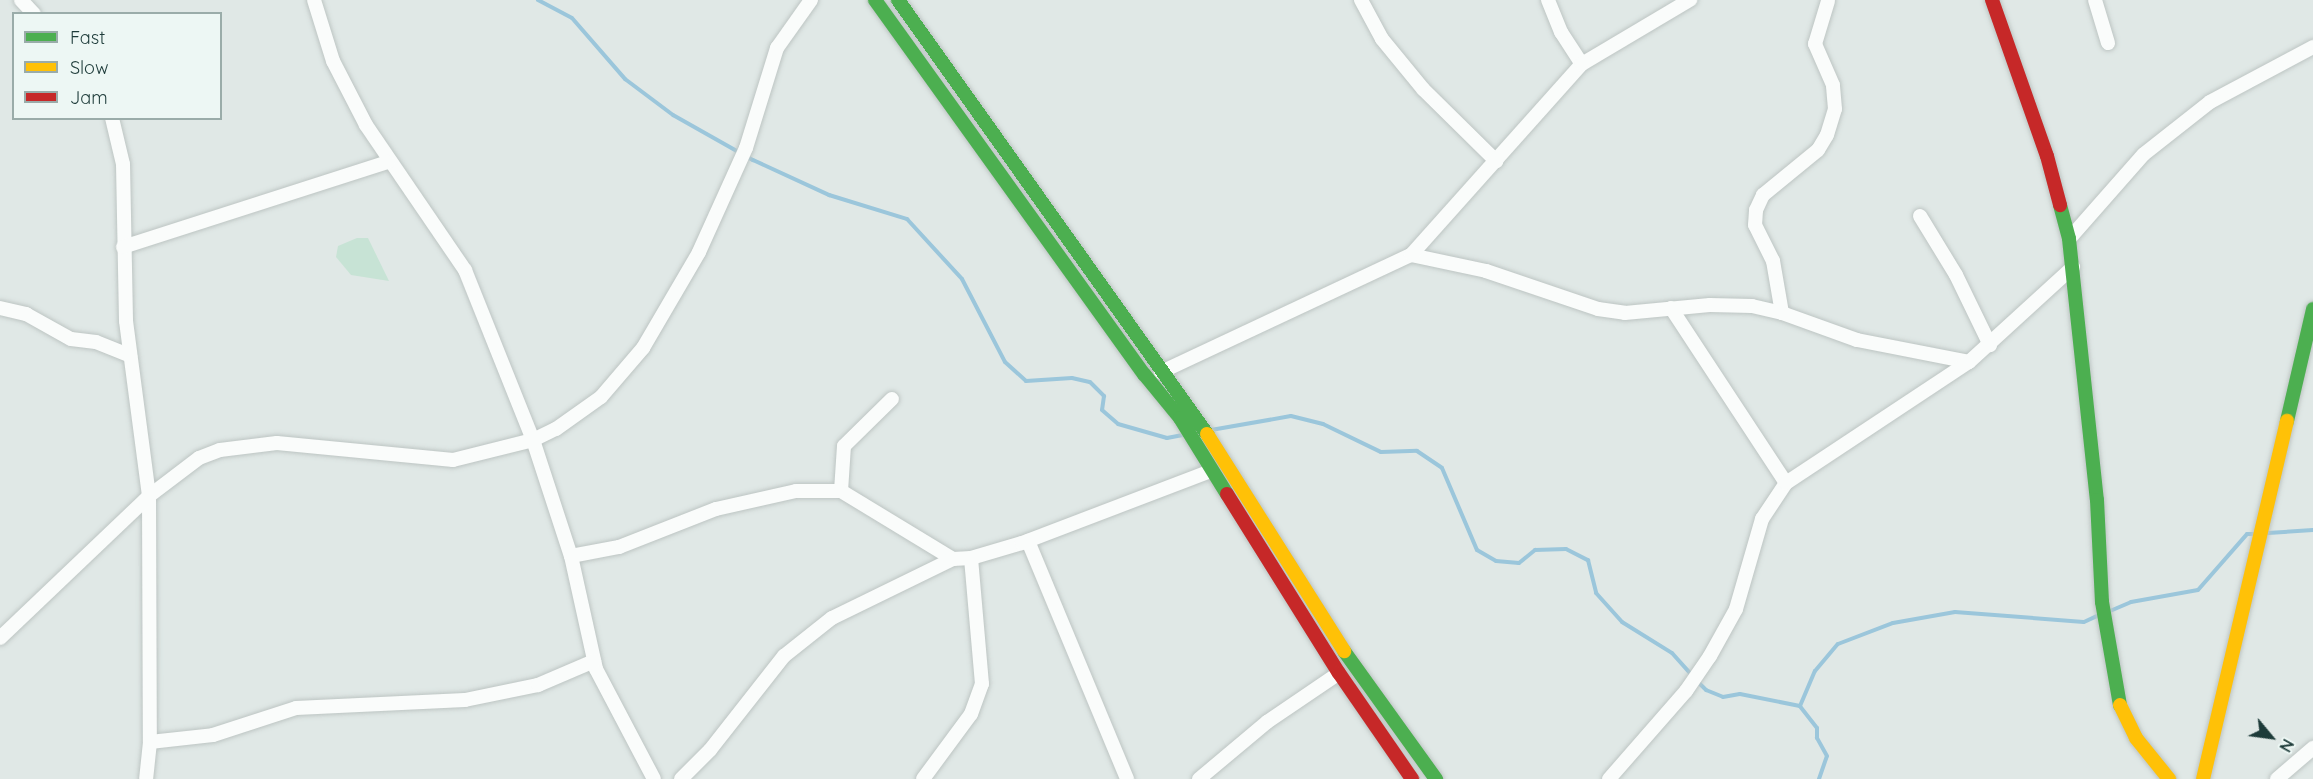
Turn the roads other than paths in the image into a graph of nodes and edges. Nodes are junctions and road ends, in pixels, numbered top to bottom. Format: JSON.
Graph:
{"nodes":[{"id":1,"x":21,"y":0,"type":"edge"},
{"id":2,"x":314,"y":0,"type":"edge"},
{"id":3,"x":811,"y":0,"type":"edge"},
{"id":4,"x":875,"y":0,"type":"edge"},
{"id":5,"x":1361,"y":0,"type":"edge"},
{"id":6,"x":1548,"y":0,"type":"edge"},
{"id":7,"x":1690,"y":0,"type":"edge"},
{"id":8,"x":1828,"y":0,"type":"edge"},
{"id":9,"x":1992,"y":0,"type":"edge"},
{"id":10,"x":2095,"y":0,"type":"edge"},
{"id":11,"x":901,"y":1,"type":"edge"},
{"id":12,"x":32,"y":12,"type":"edge"},
{"id":13,"x":2108,"y":43,"type":"dead end"},
{"id":14,"x":2313,"y":47,"type":"edge"},
{"id":15,"x":1582,"y":63,"type":"junction"},
{"id":16,"x":112,"y":120,"type":"edge"},
{"id":17,"x":1496,"y":161,"type":"junction"},
{"id":18,"x":388,"y":162,"type":"junction"},
{"id":19,"x":1032,"y":190,"type":"junction"},
{"id":20,"x":1017,"y":200,"type":"junction"},
{"id":21,"x":1920,"y":216,"type":"dead end"},
{"id":22,"x":2068,"y":239,"type":"junction"},
{"id":23,"x":123,"y":248,"type":"junction"},
{"id":24,"x":1411,"y":255,"type":"junction"},
{"id":25,"x":2073,"y":267,"type":"junction"},
{"id":26,"x":0,"y":308,"type":"edge"},
{"id":27,"x":1671,"y":308,"type":"junction"},
{"id":28,"x":2313,"y":309,"type":"edge"},
{"id":29,"x":1782,"y":313,"type":"junction"},
{"id":30,"x":1990,"y":345,"type":"junction"},
{"id":31,"x":130,"y":356,"type":"junction"},
{"id":32,"x":1970,"y":362,"type":"junction"},
{"id":33,"x":1161,"y":372,"type":"junction"},
{"id":34,"x":892,"y":399,"type":"dead end"},
{"id":35,"x":533,"y":440,"type":"junction"},
{"id":36,"x":1211,"y":471,"type":"junction"},
{"id":37,"x":1786,"y":483,"type":"junction"},
{"id":38,"x":841,"y":491,"type":"junction"},
{"id":39,"x":150,"y":495,"type":"junction"},
{"id":40,"x":1252,"y":523,"type":"junction"},
{"id":41,"x":1028,"y":541,"type":"junction"},
{"id":42,"x":571,"y":556,"type":"junction"},
{"id":43,"x":970,"y":558,"type":"junction"},
{"id":44,"x":953,"y":559,"type":"junction"},
{"id":45,"x":0,"y":638,"type":"edge"},
{"id":46,"x":594,"y":662,"type":"junction"},
{"id":47,"x":1339,"y":673,"type":"junction"},
{"id":48,"x":150,"y":742,"type":"junction"},
{"id":49,"x":2313,"y":747,"type":"edge"},
{"id":50,"x":146,"y":779,"type":"edge"},
{"id":51,"x":654,"y":779,"type":"edge"},
{"id":52,"x":681,"y":779,"type":"edge"},
{"id":53,"x":923,"y":779,"type":"edge"},
{"id":54,"x":1127,"y":779,"type":"edge"},
{"id":55,"x":1199,"y":779,"type":"edge"},
{"id":56,"x":1412,"y":779,"type":"edge"},
{"id":57,"x":1436,"y":779,"type":"edge"},
{"id":58,"x":1609,"y":779,"type":"edge"},
{"id":59,"x":2169,"y":779,"type":"edge"},
{"id":60,"x":2203,"y":779,"type":"edge"},
{"id":61,"x":2277,"y":779,"type":"edge"}],
"edges":[{"from":1,"to":12,"type":"street"},
{"from":2,"to":18,"type":"street"},
{"from":3,"to":35,"type":"street"},
{"from":4,"to":20,"type":"main road"},
{"from":5,"to":17,"type":"street"},
{"from":6,"to":15,"type":"street"},
{"from":7,"to":15,"type":"street"},
{"from":8,"to":29,"type":"street"},
{"from":9,"to":22,"type":"main road"},
{"from":10,"to":13,"type":"street"},
{"from":11,"to":19,"type":"main road"},
{"from":14,"to":22,"type":"street"},
{"from":15,"to":17,"type":"street"},
{"from":16,"to":23,"type":"street"},
{"from":17,"to":24,"type":"street"},
{"from":18,"to":23,"type":"street"},
{"from":18,"to":35,"type":"street"},
{"from":19,"to":20,"type":"main road"},
{"from":19,"to":33,"type":"main road"},
{"from":20,"to":36,"type":"main road"},
{"from":21,"to":30,"type":"street"},
{"from":22,"to":25,"type":"main road"},
{"from":23,"to":31,"type":"street"},
{"from":24,"to":27,"type":"street"},
{"from":24,"to":33,"type":"street"},
{"from":25,"to":30,"type":"street"},
{"from":25,"to":59,"type":"main road"},
{"from":26,"to":31,"type":"street"},
{"from":27,"to":29,"type":"street"},
{"from":27,"to":37,"type":"street"},
{"from":28,"to":60,"type":"main road"},
{"from":29,"to":32,"type":"street"},
{"from":30,"to":32,"type":"street"},
{"from":31,"to":39,"type":"street"},
{"from":32,"to":37,"type":"street"},
{"from":33,"to":40,"type":"main road"},
{"from":34,"to":38,"type":"street"},
{"from":35,"to":39,"type":"street"},
{"from":35,"to":42,"type":"street"},
{"from":36,"to":40,"type":"main road"},
{"from":36,"to":41,"type":"street"},
{"from":37,"to":58,"type":"street"},
{"from":38,"to":42,"type":"street"},
{"from":38,"to":44,"type":"street"},
{"from":39,"to":45,"type":"street"},
{"from":39,"to":48,"type":"street"},
{"from":40,"to":47,"type":"main road"},
{"from":40,"to":57,"type":"main road"},
{"from":41,"to":43,"type":"street"},
{"from":41,"to":54,"type":"street"},
{"from":42,"to":46,"type":"street"},
{"from":43,"to":44,"type":"street"},
{"from":43,"to":53,"type":"street"},
{"from":44,"to":52,"type":"street"},
{"from":46,"to":48,"type":"street"},
{"from":46,"to":51,"type":"street"},
{"from":47,"to":55,"type":"street"},
{"from":47,"to":56,"type":"main road"},
{"from":48,"to":50,"type":"street"},
{"from":49,"to":61,"type":"street"}]}
